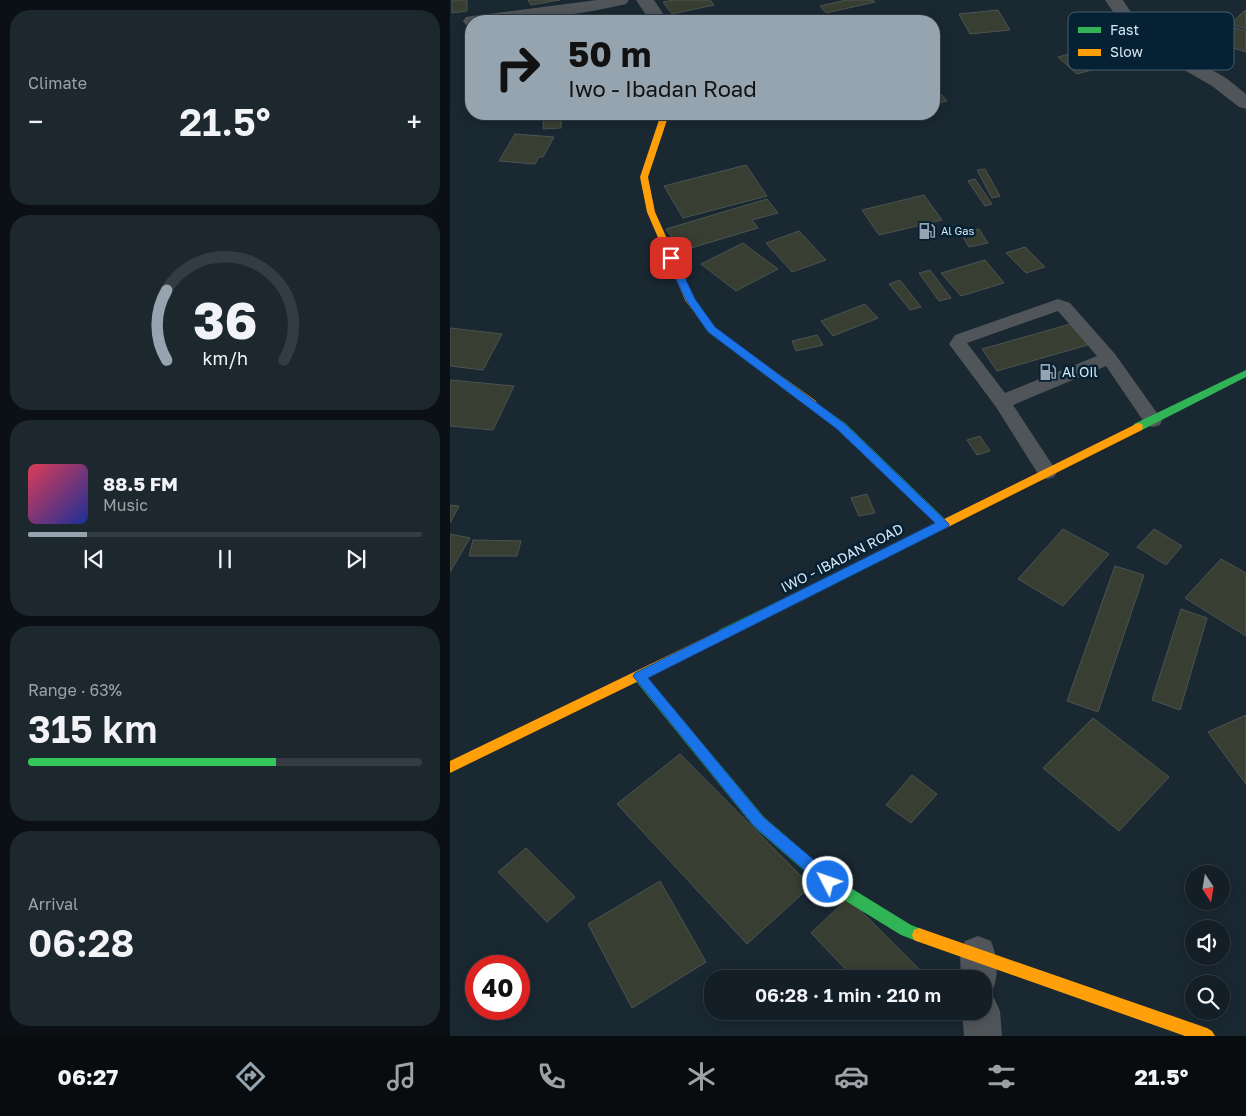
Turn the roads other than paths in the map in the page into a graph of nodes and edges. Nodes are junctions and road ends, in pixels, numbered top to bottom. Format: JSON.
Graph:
{"nodes":[{"id":1,"x":620,"y":0,"type":"edge"},
{"id":2,"x":646,"y":0,"type":"edge"},
{"id":3,"x":1114,"y":0,"type":"edge"},
{"id":4,"x":519,"y":7,"type":"edge"},
{"id":5,"x":1122,"y":12,"type":"edge"},
{"id":6,"x":491,"y":15,"type":"edge"},
{"id":7,"x":655,"y":15,"type":"edge"},
{"id":8,"x":1198,"y":70,"type":"edge"},
{"id":9,"x":1246,"y":103,"type":"edge"},
{"id":10,"x":663,"y":120,"type":"edge"},
{"id":11,"x":1109,"y":358,"type":"junction"},
{"id":12,"x":1246,"y":373,"type":"edge"},
{"id":13,"x":1002,"y":402,"type":"junction"},
{"id":14,"x":1153,"y":420,"type":"junction"},
{"id":15,"x":1047,"y":472,"type":"junction"},
{"id":16,"x":944,"y":524,"type":"junction"},
{"id":17,"x":639,"y":676,"type":"junction"},
{"id":18,"x":450,"y":767,"type":"edge"},
{"id":19,"x":978,"y":967,"type":"edge"},
{"id":20,"x":982,"y":1020,"type":"edge"},
{"id":21,"x":983,"y":1036,"type":"edge"},
{"id":22,"x":1207,"y":1036,"type":"edge"}],
"edges":[{"from":1,"to":4,"type":"street"},
{"from":2,"to":7,"type":"street"},
{"from":3,"to":5,"type":"street"},
{"from":4,"to":6,"type":"street"},
{"from":8,"to":9,"type":"street"},
{"from":10,"to":16,"type":"street"},
{"from":11,"to":13,"type":"lane"},
{"from":11,"to":13,"type":"lane"},
{"from":11,"to":14,"type":"lane"},
{"from":12,"to":14,"type":"street","name":"IWO - IBADAN ROAD"},
{"from":13,"to":15,"type":"lane"},
{"from":14,"to":15,"type":"street","name":"IWO - IBADAN ROAD"},
{"from":15,"to":16,"type":"street","name":"IWO - IBADAN ROAD"},
{"from":16,"to":17,"type":"street","name":"IWO - IBADAN ROAD"},
{"from":17,"to":18,"type":"street","name":"IWO - IBADAN ROAD"},
{"from":17,"to":19,"type":"street"},
{"from":19,"to":22,"type":"street"},
{"from":20,"to":21,"type":"street"}]}
